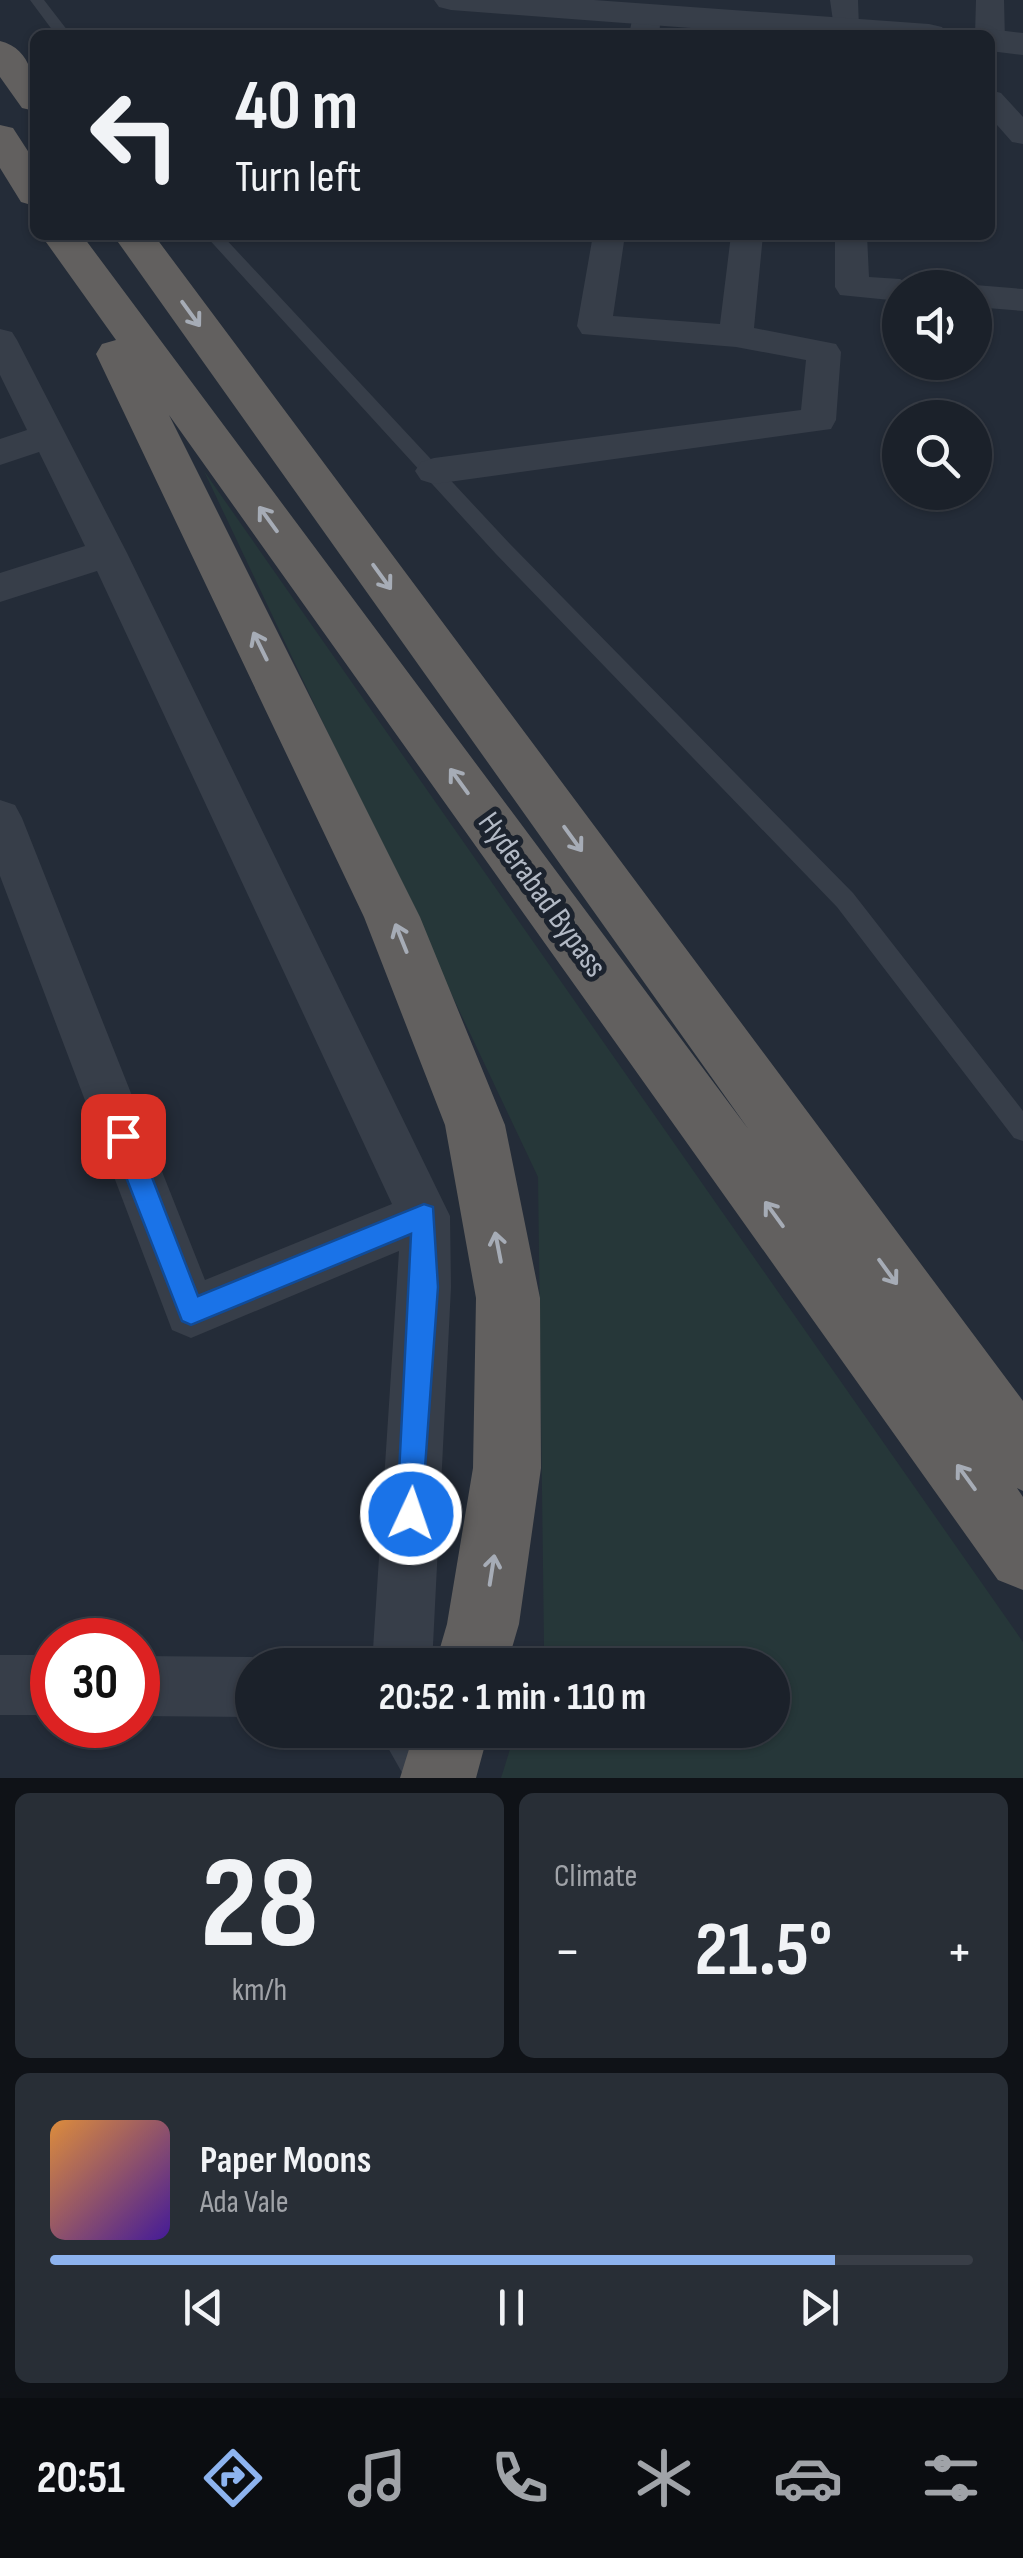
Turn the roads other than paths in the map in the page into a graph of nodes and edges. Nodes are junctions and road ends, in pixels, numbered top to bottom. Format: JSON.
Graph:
{"nodes":[{"id":1,"x":38,"y":0,"type":"edge"},
{"id":2,"x":452,"y":0,"type":"edge"},
{"id":3,"x":990,"y":0,"type":"edge"},
{"id":4,"x":635,"y":16,"type":"edge"},
{"id":5,"x":829,"y":23,"type":"edge"},
{"id":6,"x":60,"y":30,"type":"edge"},
{"id":7,"x":772,"y":30,"type":"edge"},
{"id":8,"x":887,"y":30,"type":"edge"},
{"id":9,"x":990,"y":30,"type":"edge"},
{"id":10,"x":995,"y":41,"type":"edge"},
{"id":11,"x":1023,"y":44,"type":"edge"},
{"id":12,"x":0,"y":52,"type":"edge"},
{"id":13,"x":30,"y":93,"type":"edge"},
{"id":14,"x":995,"y":104,"type":"edge"},
{"id":15,"x":1023,"y":135,"type":"edge"},
{"id":16,"x":0,"y":136,"type":"edge"},
{"id":17,"x":30,"y":186,"type":"edge"},
{"id":18,"x":62,"y":240,"type":"edge"},
{"id":19,"x":64,"y":240,"type":"edge"},
{"id":20,"x":138,"y":240,"type":"edge"},
{"id":21,"x":218,"y":240,"type":"edge"},
{"id":22,"x":608,"y":240,"type":"edge"},
{"id":23,"x":747,"y":240,"type":"edge"},
{"id":24,"x":851,"y":240,"type":"edge"},
{"id":25,"x":882,"y":288,"type":"edge"},
{"id":26,"x":992,"y":297,"type":"edge"},
{"id":27,"x":1023,"y":300,"type":"edge"},
{"id":28,"x":736,"y":336,"type":"junction"},
{"id":29,"x":0,"y":340,"type":"edge"},
{"id":30,"x":49,"y":436,"type":"junction"},
{"id":31,"x":0,"y":452,"type":"edge"},
{"id":32,"x":434,"y":471,"type":"junction"},
{"id":33,"x":108,"y":552,"type":"junction"},
{"id":34,"x":0,"y":588,"type":"edge"},
{"id":35,"x":0,"y":818,"type":"edge"},
{"id":36,"x":1023,"y":1130,"type":"edge"},
{"id":37,"x":424,"y":1216,"type":"junction"},
{"id":38,"x":1023,"y":1457,"type":"edge"},
{"id":39,"x":1023,"y":1556,"type":"edge"},
{"id":40,"x":403,"y":1648,"type":"edge"},
{"id":41,"x":477,"y":1648,"type":"edge"},
{"id":42,"x":0,"y":1685,"type":"edge"},
{"id":43,"x":30,"y":1685,"type":"edge"},
{"id":44,"x":160,"y":1686,"type":"edge"},
{"id":45,"x":235,"y":1687,"type":"edge"}],
"edges":[{"from":1,"to":6,"type":"lane"},
{"from":2,"to":4,"type":"street"},
{"from":3,"to":9,"type":"street"},
{"from":4,"to":7,"type":"street"},
{"from":5,"to":7,"type":"street"},
{"from":5,"to":8,"type":"street"},
{"from":10,"to":11,"type":"street"},
{"from":12,"to":13,"type":"highway"},
{"from":14,"to":15,"type":"street"},
{"from":16,"to":17,"type":"highway"},
{"from":41,"to":18,"type":"highway","one_way":true},
{"from":39,"to":19,"type":"highway","name":"Hyderabad Bypass","one_way":true},
{"from":20,"to":38,"type":"highway","name":"Hyderabad Bypass","one_way":true},
{"from":21,"to":32,"type":"lane"},
{"from":22,"to":28,"type":"street"},
{"from":23,"to":28,"type":"street"},
{"from":24,"to":25,"type":"street"},
{"from":26,"to":27,"type":"street"},
{"from":28,"to":32,"type":"street"},
{"from":29,"to":30,"type":"street"},
{"from":30,"to":31,"type":"street"},
{"from":30,"to":33,"type":"street"},
{"from":32,"to":36,"type":"lane"},
{"from":33,"to":34,"type":"street"},
{"from":33,"to":37,"type":"street"},
{"from":35,"to":37,"type":"street"},
{"from":37,"to":40,"type":"street"},
{"from":42,"to":43,"type":"street"},
{"from":44,"to":45,"type":"street"}]}
